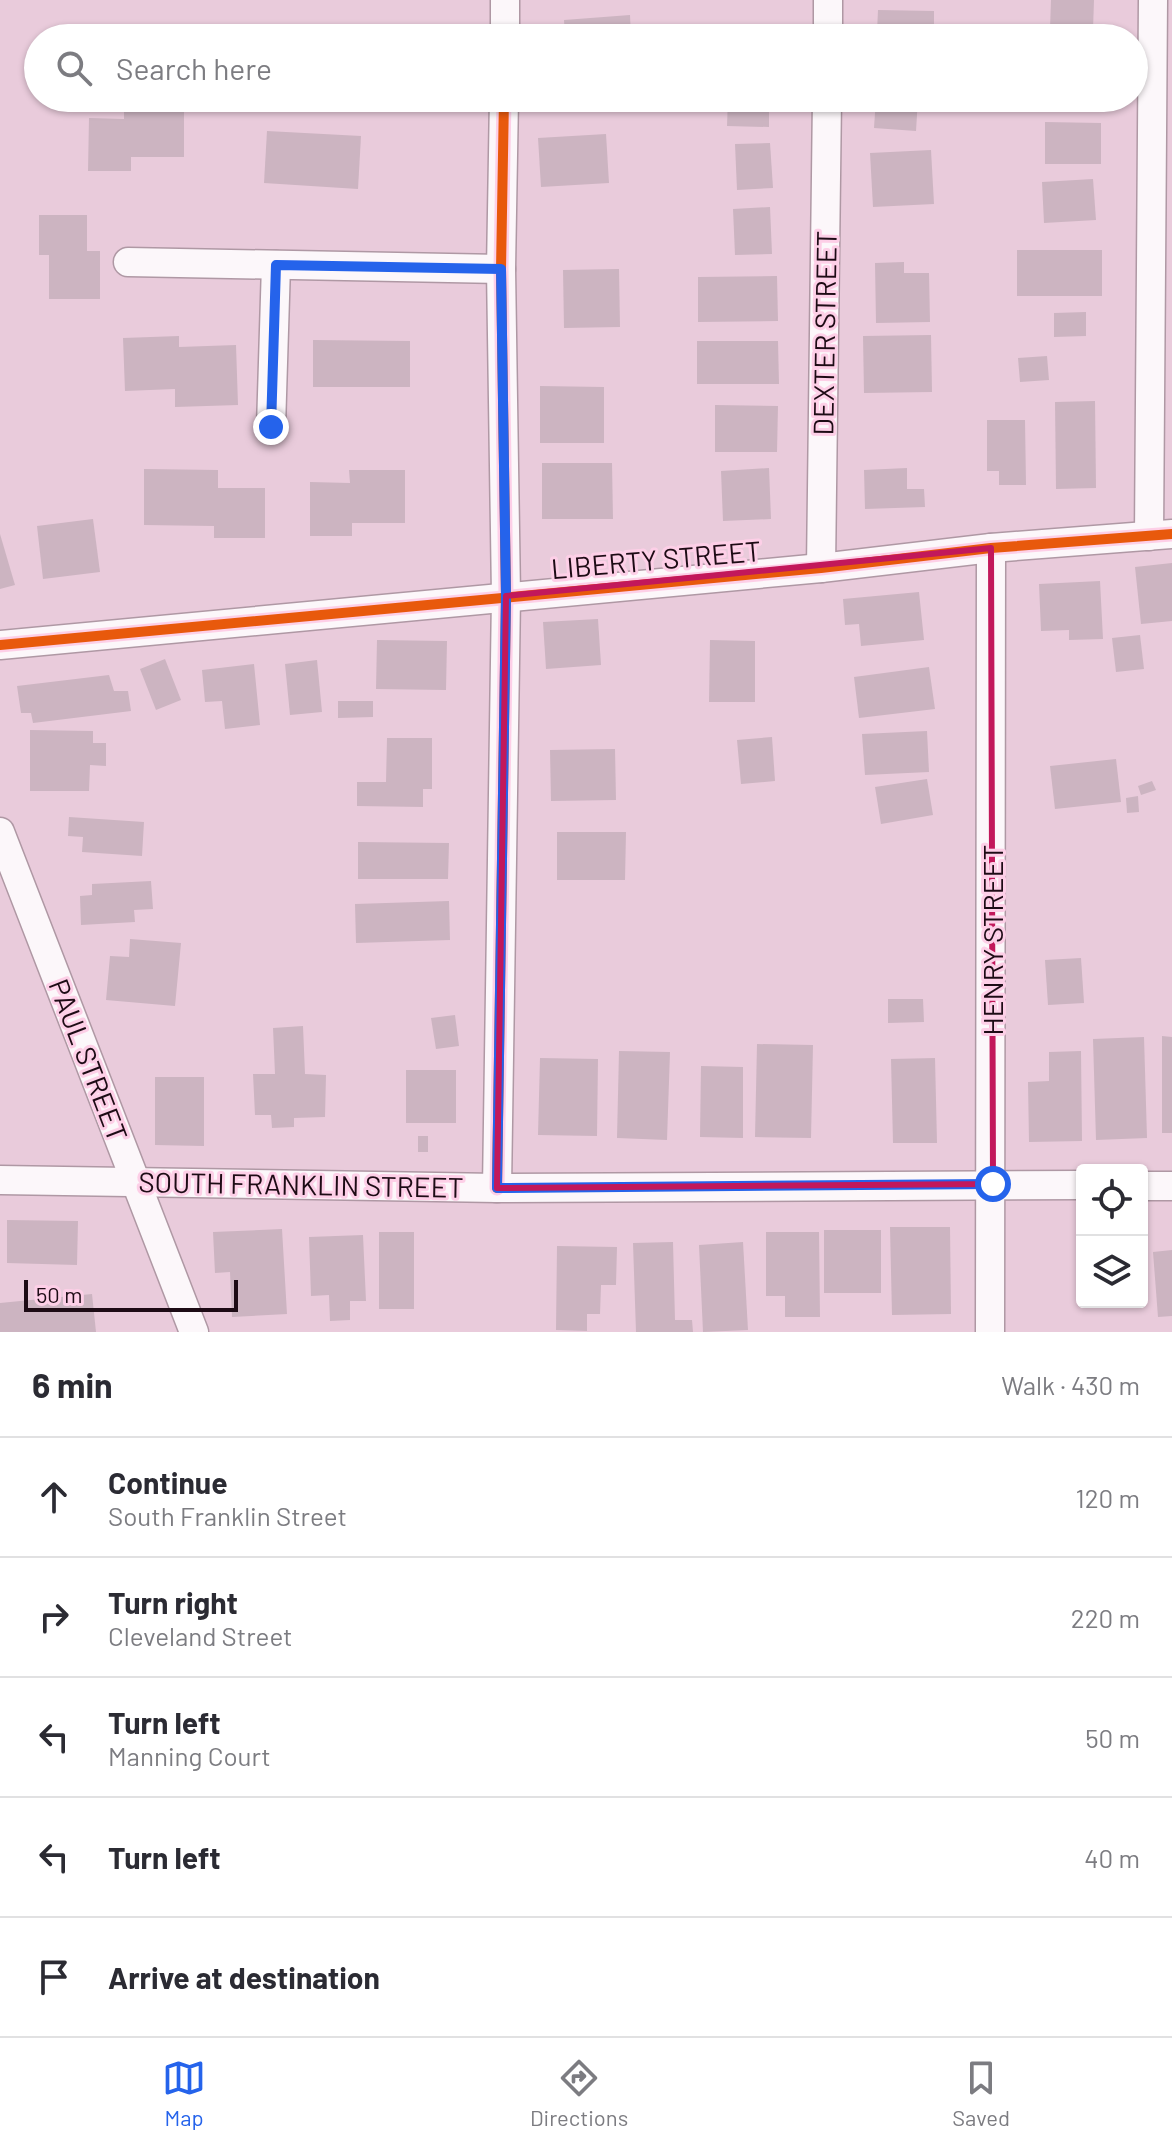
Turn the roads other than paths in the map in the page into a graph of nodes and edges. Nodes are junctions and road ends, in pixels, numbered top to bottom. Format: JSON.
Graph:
{"nodes":[{"id":1,"x":505,"y":0,"type":"edge"},
{"id":2,"x":828,"y":0,"type":"edge"},
{"id":3,"x":1153,"y":0,"type":"edge"},
{"id":4,"x":505,"y":24,"type":"edge"},
{"id":5,"x":828,"y":24,"type":"edge"},
{"id":6,"x":504,"y":112,"type":"edge"},
{"id":7,"x":827,"y":112,"type":"edge"},
{"id":8,"x":128,"y":262,"type":"dead end"},
{"id":9,"x":276,"y":265,"type":"junction"},
{"id":10,"x":501,"y":269,"type":"junction"},
{"id":11,"x":271,"y":427,"type":"dead end"},
{"id":12,"x":1161,"y":535,"type":"edge"},
{"id":13,"x":991,"y":548,"type":"junction"},
{"id":14,"x":821,"y":568,"type":"junction"},
{"id":15,"x":506,"y":596,"type":"junction"},
{"id":16,"x":0,"y":645,"type":"edge"},
{"id":17,"x":0,"y":832,"type":"edge"},
{"id":18,"x":0,"y":1180,"type":"edge"},
{"id":19,"x":137,"y":1181,"type":"junction"},
{"id":20,"x":993,"y":1184,"type":"junction"},
{"id":21,"x":1076,"y":1185,"type":"edge"},
{"id":22,"x":1148,"y":1186,"type":"edge"},
{"id":23,"x":1172,"y":1186,"type":"edge"},
{"id":24,"x":497,"y":1188,"type":"junction"},
{"id":25,"x":194,"y":1332,"type":"edge"},
{"id":26,"x":990,"y":1332,"type":"edge"}],
"edges":[{"from":1,"to":4,"type":"street"},
{"from":2,"to":5,"type":"street"},
{"from":3,"to":12,"type":"street"},
{"from":6,"to":10,"type":"street"},
{"from":7,"to":14,"type":"street","name":"DEXTER STREET"},
{"from":8,"to":9,"type":"street"},
{"from":9,"to":10,"type":"street"},
{"from":9,"to":11,"type":"street"},
{"from":10,"to":15,"type":"street"},
{"from":12,"to":13,"type":"street","name":"LIBERTY STREET"},
{"from":13,"to":14,"type":"street","name":"LIBERTY STREET"},
{"from":13,"to":20,"type":"street","name":"HENRY STREET"},
{"from":14,"to":15,"type":"street","name":"LIBERTY STREET"},
{"from":15,"to":16,"type":"street","name":"LIBERTY STREET"},
{"from":15,"to":24,"type":"street"},
{"from":17,"to":19,"type":"street","name":"PAUL STREET"},
{"from":18,"to":19,"type":"street","name":"SOUTH FRANKLIN STREET"},
{"from":19,"to":24,"type":"street","name":"SOUTH FRANKLIN STREET"},
{"from":19,"to":25,"type":"street","name":"PAUL STREET"},
{"from":20,"to":21,"type":"street","name":"SOUTH FRANKLIN STREET"},
{"from":20,"to":24,"type":"street","name":"SOUTH FRANKLIN STREET"},
{"from":20,"to":26,"type":"street","name":"HENRY STREET"},
{"from":22,"to":23,"type":"street"}]}
